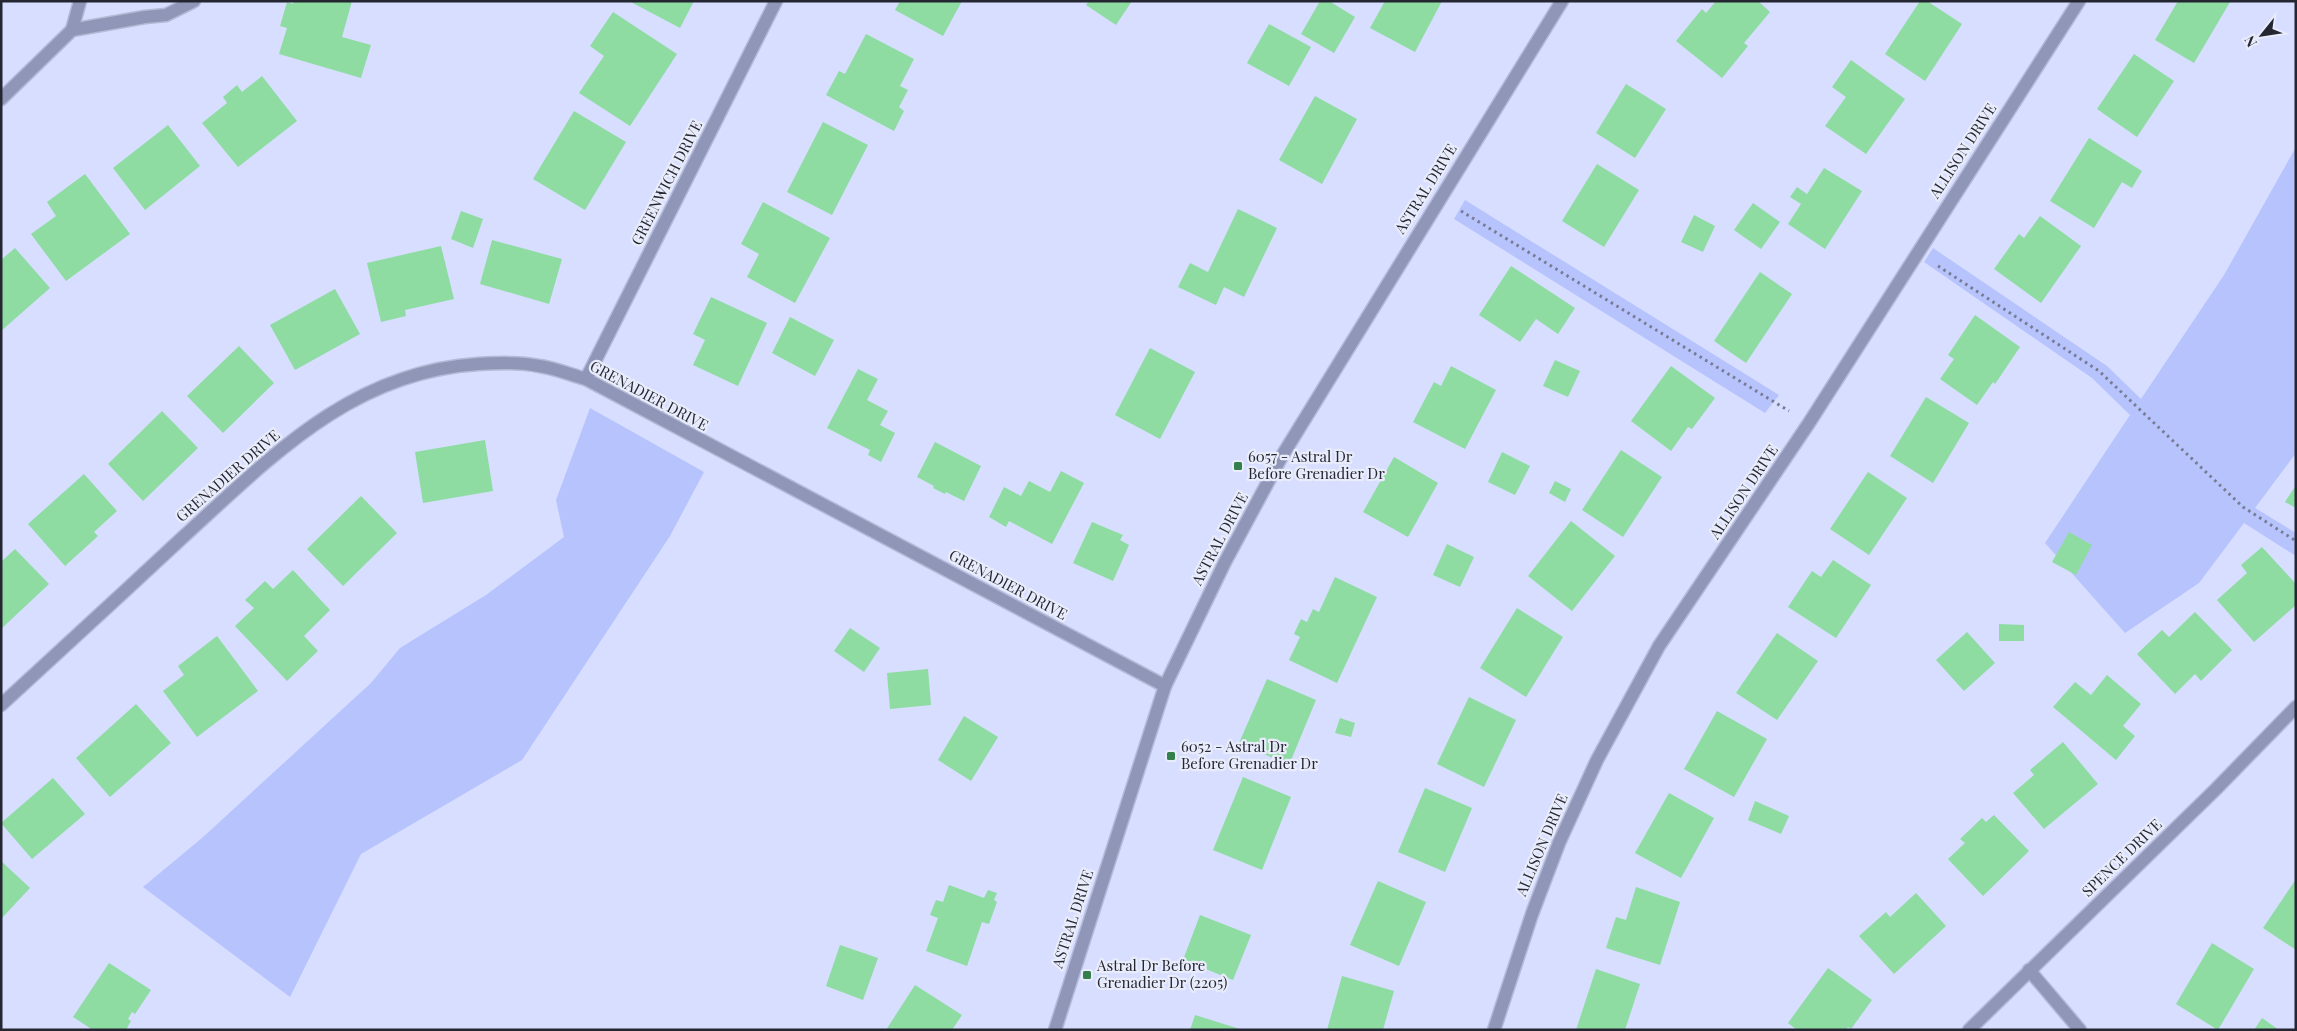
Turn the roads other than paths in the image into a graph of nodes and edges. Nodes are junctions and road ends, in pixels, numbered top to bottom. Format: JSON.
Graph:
{"nodes":[{"id":1,"x":80,"y":1,"type":"edge"},
{"id":2,"x":194,"y":1,"type":"edge"},
{"id":3,"x":776,"y":1,"type":"edge"},
{"id":4,"x":1562,"y":1,"type":"edge"},
{"id":5,"x":2079,"y":1,"type":"edge"},
{"id":6,"x":72,"y":30,"type":"junction"},
{"id":7,"x":1,"y":99,"type":"edge"},
{"id":8,"x":586,"y":379,"type":"junction"},
{"id":9,"x":1165,"y":686,"type":"junction"},
{"id":10,"x":1,"y":705,"type":"edge"},
{"id":11,"x":2296,"y":707,"type":"edge"},
{"id":12,"x":2029,"y":970,"type":"junction"},
{"id":13,"x":1055,"y":1030,"type":"edge"},
{"id":14,"x":1494,"y":1030,"type":"edge"},
{"id":15,"x":1969,"y":1030,"type":"edge"},
{"id":16,"x":2080,"y":1030,"type":"edge"}],
"edges":[{"from":1,"to":6,"type":"street"},
{"from":2,"to":6,"type":"street"},
{"from":3,"to":8,"type":"street","name":"GREENWICH DRIVE"},
{"from":4,"to":9,"type":"street","name":"ASTRAL DRIVE"},
{"from":5,"to":14,"type":"street","name":"ALLISON DRIVE"},
{"from":6,"to":7,"type":"street"},
{"from":8,"to":9,"type":"street","name":"GRENADIER DRIVE"},
{"from":8,"to":10,"type":"street","name":"GRENADIER DRIVE"},
{"from":9,"to":13,"type":"street","name":"ASTRAL DRIVE"},
{"from":11,"to":12,"type":"street","name":"SPENCE DRIVE"},
{"from":12,"to":15,"type":"street","name":"SPENCE DRIVE"},
{"from":12,"to":16,"type":"street"}]}
